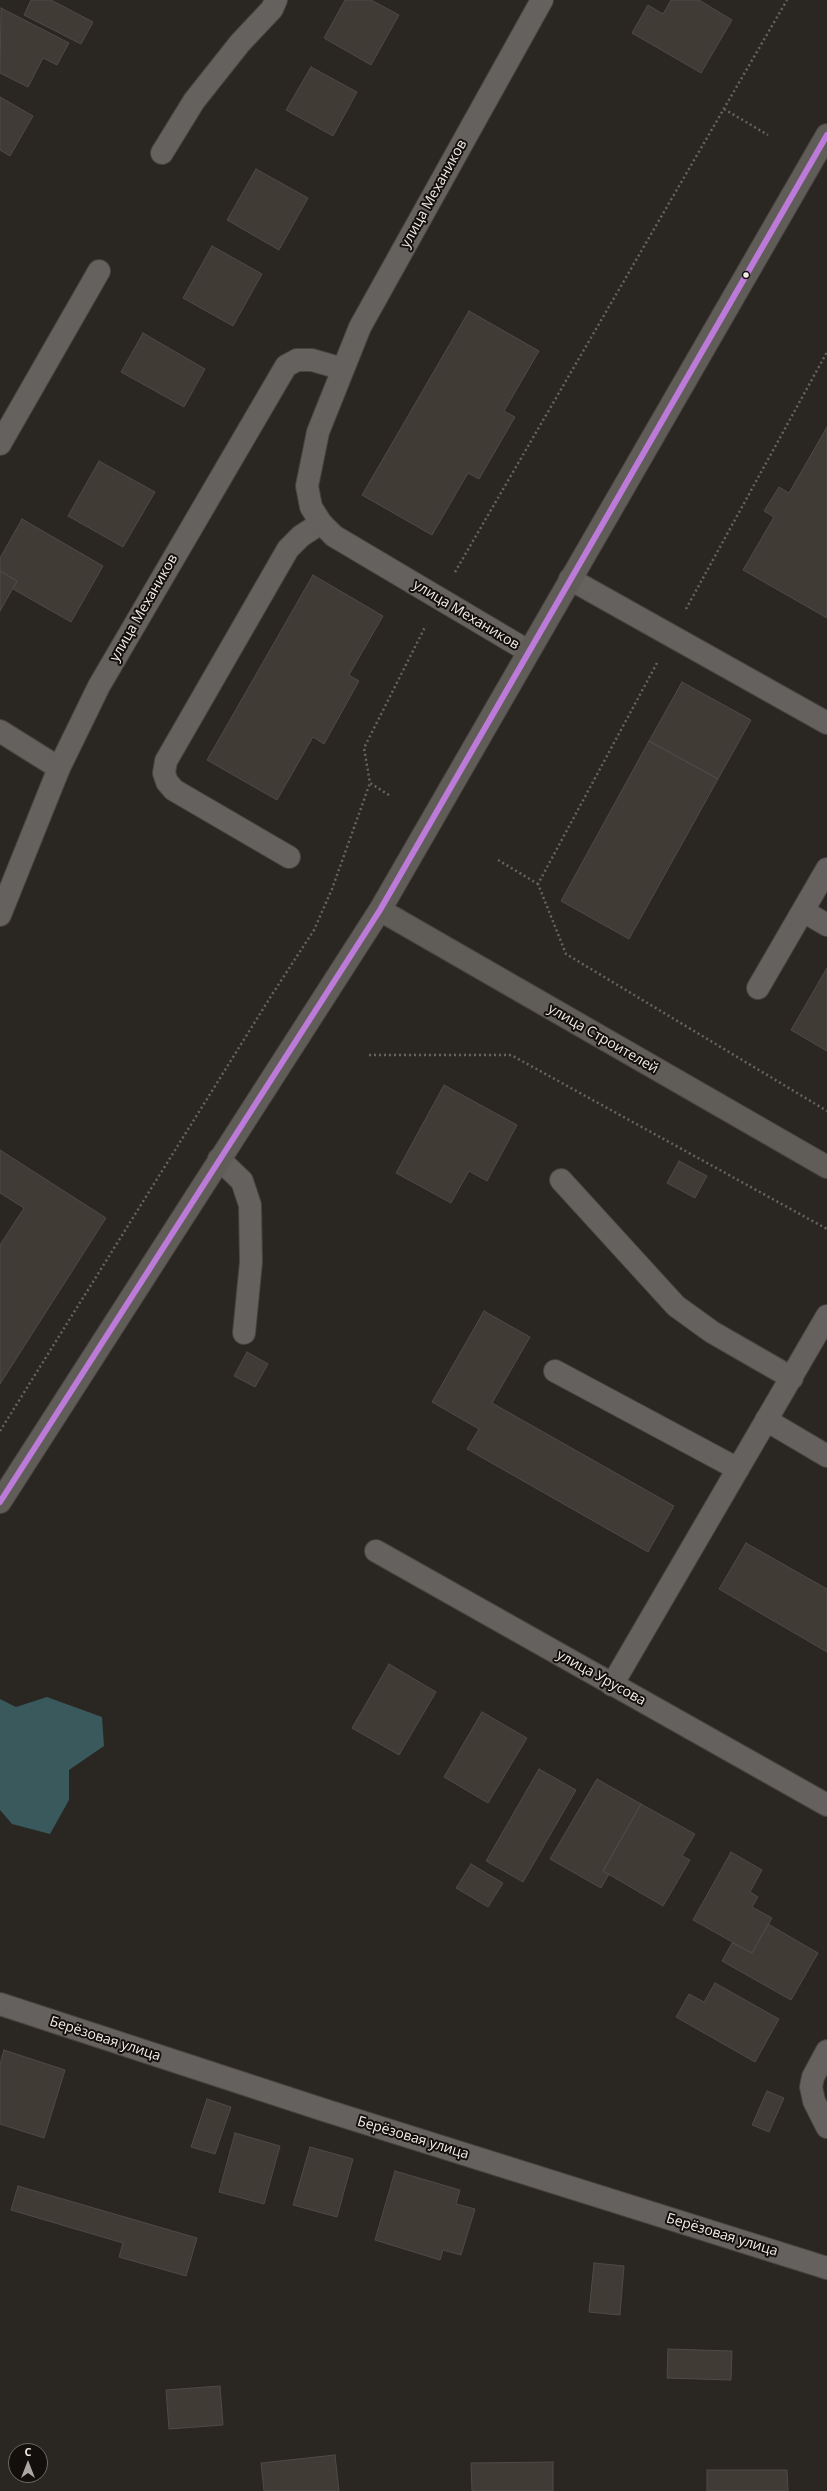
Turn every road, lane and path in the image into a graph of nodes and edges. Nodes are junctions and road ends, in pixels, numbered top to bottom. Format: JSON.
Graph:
{"nodes":[{"id":1,"x":276,"y":0,"type":"edge"},
{"id":2,"x":542,"y":0,"type":"edge"},
{"id":3,"x":787,"y":0,"type":"edge"},
{"id":4,"x":724,"y":109,"type":"junction"},
{"id":5,"x":827,"y":134,"type":"edge"},
{"id":6,"x":768,"y":135,"type":"dead end"},
{"id":7,"x":162,"y":153,"type":"dead end"},
{"id":8,"x":100,"y":272,"type":"dead end"},
{"id":9,"x":827,"y":352,"type":"edge"},
{"id":10,"x":343,"y":369,"type":"junction"},
{"id":11,"x":0,"y":444,"type":"edge"},
{"id":12,"x":321,"y":523,"type":"junction"},
{"id":13,"x":570,"y":579,"type":"junction"},
{"id":14,"x":440,"y":599,"type":"junction"},
{"id":15,"x":671,"y":637,"type":"junction"},
{"id":16,"x":528,"y":651,"type":"junction"},
{"id":17,"x":827,"y":723,"type":"edge"},
{"id":18,"x":0,"y":731,"type":"edge"},
{"id":19,"x":59,"y":768,"type":"junction"},
{"id":20,"x":370,"y":783,"type":"junction"},
{"id":21,"x":389,"y":795,"type":"dead end"},
{"id":22,"x":289,"y":857,"type":"dead end"},
{"id":23,"x":498,"y":860,"type":"dead end"},
{"id":24,"x":827,"y":869,"type":"edge"},
{"id":25,"x":538,"y":884,"type":"junction"},
{"id":26,"x":380,"y":910,"type":"junction"},
{"id":27,"x":803,"y":911,"type":"junction"},
{"id":28,"x":0,"y":915,"type":"edge"},
{"id":29,"x":827,"y":925,"type":"edge"},
{"id":30,"x":758,"y":988,"type":"dead end"},
{"id":31,"x":369,"y":1055,"type":"dead end"},
{"id":32,"x":827,"y":1111,"type":"edge"},
{"id":33,"x":219,"y":1159,"type":"junction"},
{"id":34,"x":827,"y":1167,"type":"edge"},
{"id":35,"x":561,"y":1180,"type":"dead end"},
{"id":36,"x":827,"y":1229,"type":"edge"},
{"id":37,"x":827,"y":1316,"type":"edge"},
{"id":38,"x":244,"y":1333,"type":"dead end"},
{"id":39,"x":555,"y":1371,"type":"dead end"},
{"id":40,"x":792,"y":1378,"type":"junction"},
{"id":41,"x":766,"y":1420,"type":"junction"},
{"id":42,"x":0,"y":1432,"type":"edge"},
{"id":43,"x":827,"y":1456,"type":"edge"},
{"id":44,"x":738,"y":1469,"type":"junction"},
{"id":45,"x":0,"y":1502,"type":"edge"},
{"id":46,"x":376,"y":1551,"type":"dead end"},
{"id":47,"x":612,"y":1685,"type":"junction"},
{"id":48,"x":827,"y":1805,"type":"edge"},
{"id":49,"x":0,"y":2004,"type":"edge"},
{"id":50,"x":827,"y":2051,"type":"edge"},
{"id":51,"x":827,"y":2126,"type":"edge"},
{"id":52,"x":827,"y":2268,"type":"edge"}],
"edges":[{"from":1,"to":7,"type":"street"},
{"from":2,"to":10,"type":"street","name":"улица Механиков"},
{"from":3,"to":4,"type":"path"},
{"from":4,"to":6,"type":"path"},
{"from":4,"to":14,"type":"path"},
{"from":5,"to":13,"type":"main road"},
{"from":8,"to":11,"type":"street"},
{"from":9,"to":15,"type":"path"},
{"from":10,"to":12,"type":"street","name":"улица Механиков"},
{"from":10,"to":19,"type":"street","name":"улица Механиков"},
{"from":12,"to":14,"type":"street","name":"улица Механиков"},
{"from":12,"to":22,"type":"street"},
{"from":13,"to":15,"type":"street"},
{"from":13,"to":16,"type":"main road"},
{"from":14,"to":16,"type":"street","name":"улица Механиков"},
{"from":14,"to":20,"type":"path"},
{"from":15,"to":17,"type":"street"},
{"from":15,"to":25,"type":"path"},
{"from":16,"to":26,"type":"main road"},
{"from":18,"to":19,"type":"street"},
{"from":19,"to":28,"type":"street","name":"улица Механиков"},
{"from":20,"to":21,"type":"path"},
{"from":20,"to":42,"type":"path"},
{"from":23,"to":25,"type":"path"},
{"from":24,"to":27,"type":"street"},
{"from":25,"to":32,"type":"path"},
{"from":26,"to":33,"type":"main road"},
{"from":26,"to":34,"type":"main road","name":"улица Строителей"},
{"from":27,"to":29,"type":"street"},
{"from":27,"to":30,"type":"street"},
{"from":31,"to":36,"type":"path"},
{"from":33,"to":38,"type":"street"},
{"from":33,"to":45,"type":"main road"},
{"from":35,"to":40,"type":"street"},
{"from":37,"to":40,"type":"street"},
{"from":39,"to":44,"type":"street"},
{"from":40,"to":41,"type":"street"},
{"from":41,"to":43,"type":"street"},
{"from":41,"to":44,"type":"street"},
{"from":44,"to":47,"type":"street"},
{"from":46,"to":47,"type":"street","name":"улица Урусова"},
{"from":47,"to":48,"type":"street","name":"улица Урусова"},
{"from":49,"to":52,"type":"street","name":"Берёзовая улица"},
{"from":50,"to":51,"type":"street"}]}
